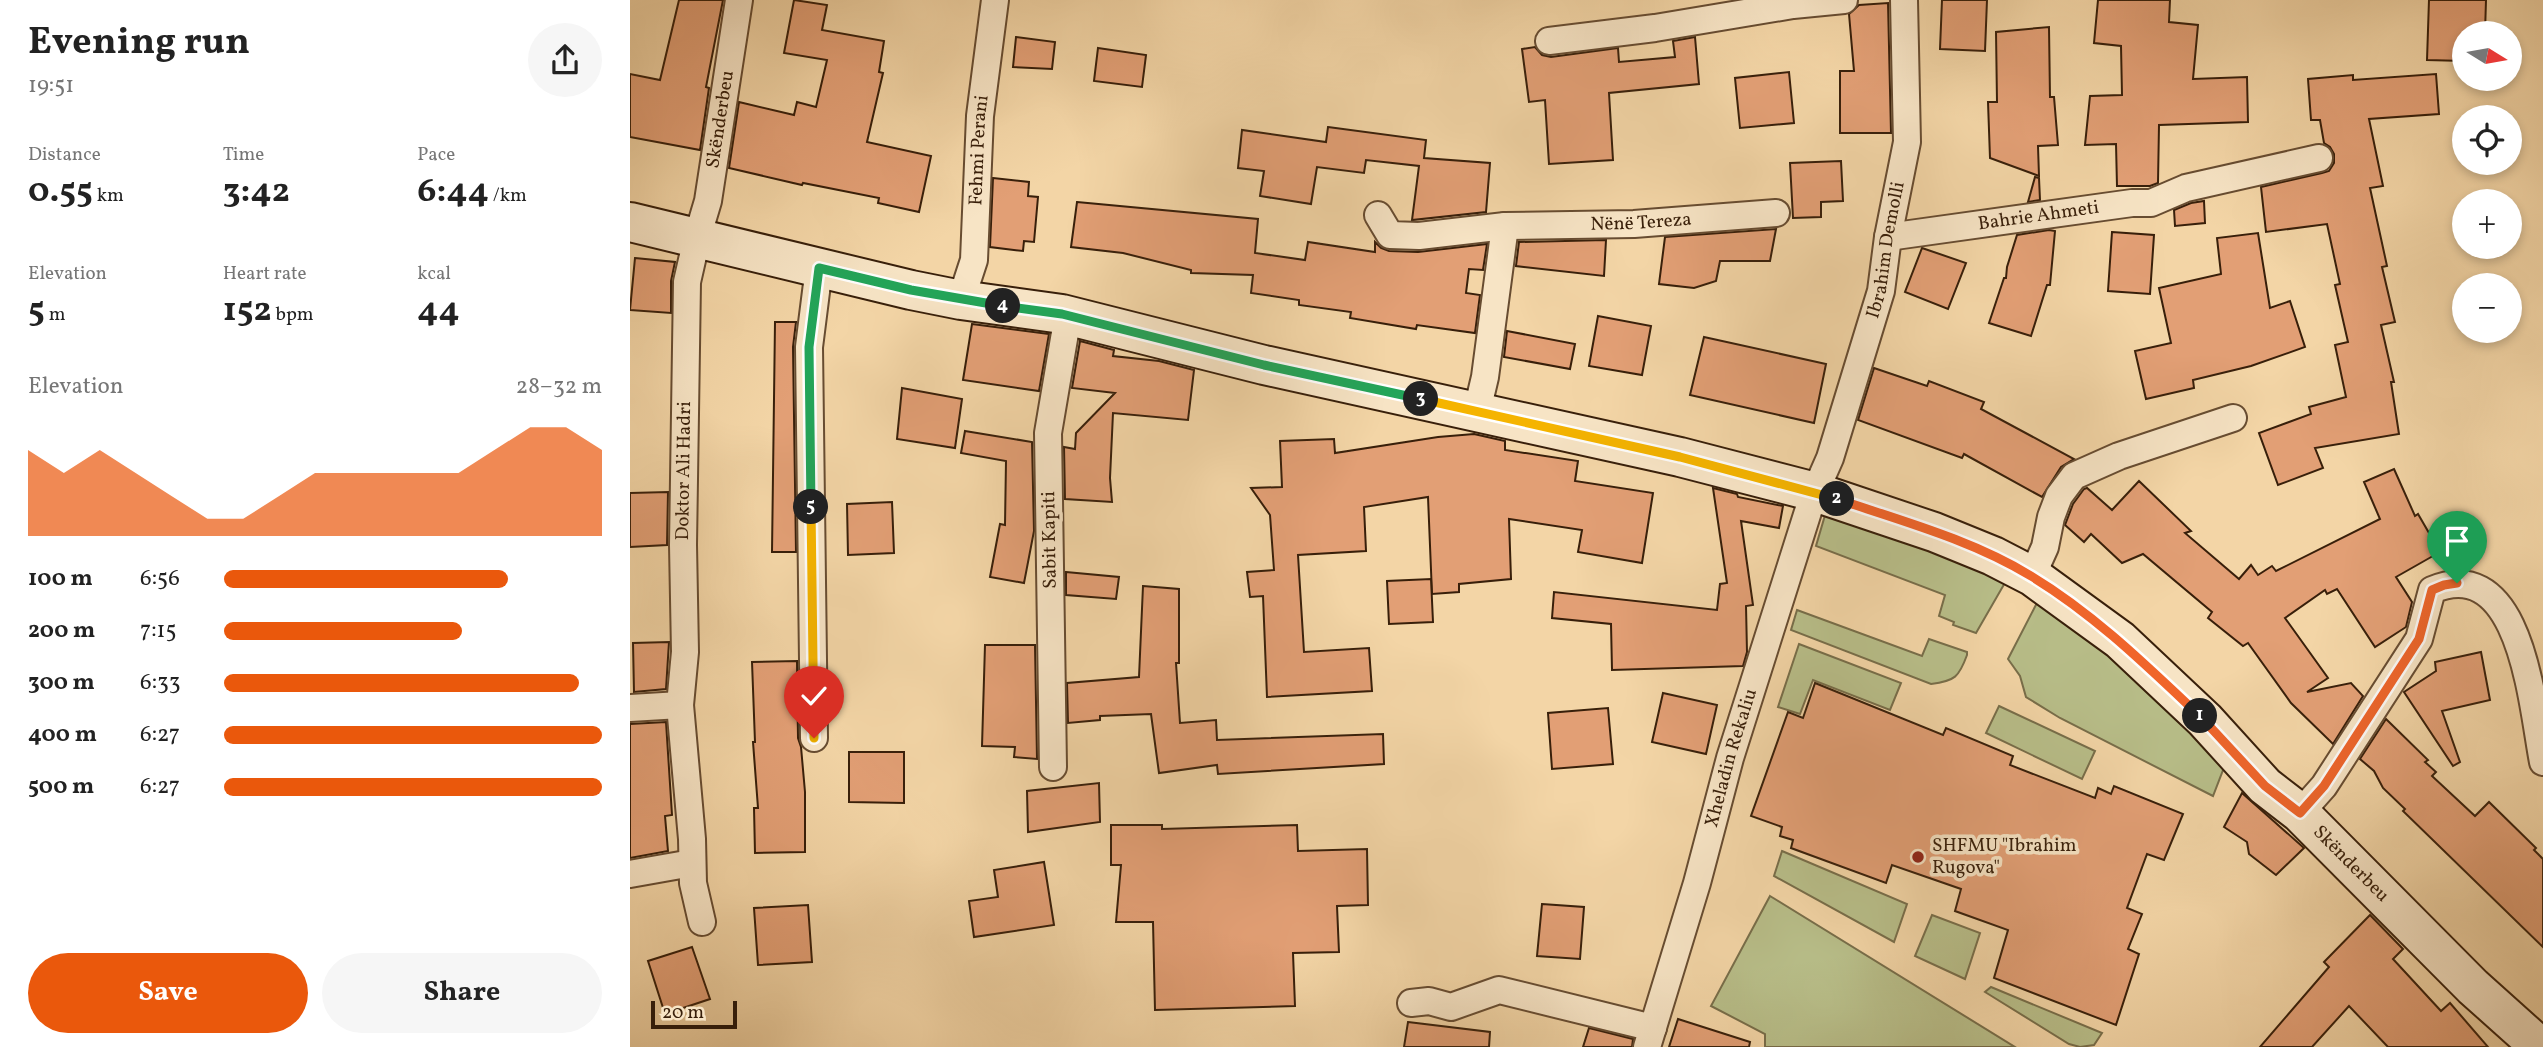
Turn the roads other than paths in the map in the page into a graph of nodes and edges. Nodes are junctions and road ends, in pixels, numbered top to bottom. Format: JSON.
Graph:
{"nodes":[{"id":1,"x":739,"y":0,"type":"edge"},
{"id":2,"x":995,"y":0,"type":"edge"},
{"id":3,"x":1844,"y":0,"type":"edge"},
{"id":4,"x":1904,"y":0,"type":"edge"},
{"id":5,"x":1549,"y":41,"type":"dead end"},
{"id":6,"x":2319,"y":158,"type":"dead end"},
{"id":7,"x":1776,"y":213,"type":"dead end"},
{"id":8,"x":1378,"y":215,"type":"dead end"},
{"id":9,"x":630,"y":222,"type":"edge"},
{"id":10,"x":1506,"y":226,"type":"junction"},
{"id":11,"x":1888,"y":237,"type":"junction"},
{"id":12,"x":697,"y":238,"type":"junction"},
{"id":13,"x":819,"y":268,"type":"junction"},
{"id":14,"x":961,"y":300,"type":"junction"},
{"id":15,"x":1062,"y":314,"type":"junction"},
{"id":16,"x":1477,"y":411,"type":"junction"},
{"id":17,"x":2233,"y":418,"type":"dead end"},
{"id":18,"x":1815,"y":492,"type":"junction"},
{"id":19,"x":2032,"y":576,"type":"junction"},
{"id":20,"x":2517,"y":638,"type":"junction"},
{"id":21,"x":2543,"y":659,"type":"edge"},
{"id":22,"x":680,"y":705,"type":"junction"},
{"id":23,"x":630,"y":708,"type":"edge"},
{"id":24,"x":814,"y":738,"type":"dead end"},
{"id":25,"x":2543,"y":762,"type":"edge"},
{"id":26,"x":1053,"y":767,"type":"dead end"},
{"id":27,"x":2300,"y":813,"type":"junction"},
{"id":28,"x":692,"y":863,"type":"junction"},
{"id":29,"x":630,"y":874,"type":"edge"},
{"id":30,"x":702,"y":922,"type":"dead end"},
{"id":31,"x":1411,"y":1003,"type":"dead end"},
{"id":32,"x":1650,"y":1037,"type":"edge"},
{"id":33,"x":2540,"y":1047,"type":"edge"}],
"edges":[{"from":1,"to":12,"type":"street","name":"Skënderbeu"},
{"from":2,"to":14,"type":"street","name":"Fehmi Perani"},
{"from":3,"to":5,"type":"street"},
{"from":4,"to":11,"type":"street","name":"Ibrahim Demolli"},
{"from":6,"to":11,"type":"street","name":"Bahrie Ahmeti"},
{"from":7,"to":10,"type":"street","name":"Nënë Tereza"},
{"from":8,"to":10,"type":"street","name":"Nënë Tereza"},
{"from":9,"to":12,"type":"main road","name":"Skënderbeu"},
{"from":10,"to":16,"type":"street"},
{"from":11,"to":18,"type":"street","name":"Ibrahim Demolli"},
{"from":12,"to":13,"type":"main road","name":"Skënderbeu"},
{"from":12,"to":22,"type":"street","name":"Doktor Ali Hadri"},
{"from":13,"to":14,"type":"main road","name":"Skënderbeu"},
{"from":13,"to":24,"type":"street"},
{"from":14,"to":15,"type":"main road","name":"Skënderbeu"},
{"from":15,"to":16,"type":"main road","name":"Skënderbeu"},
{"from":15,"to":26,"type":"street","name":"Sabit Kapiti"},
{"from":16,"to":18,"type":"main road","name":"Skënderbeu"},
{"from":17,"to":19,"type":"street"},
{"from":18,"to":19,"type":"main road","name":"Skënderbeu"},
{"from":18,"to":32,"type":"street","name":"Xheladin Rekaliu"},
{"from":19,"to":27,"type":"main road","name":"Skënderbeu"},
{"from":20,"to":21,"type":"street"},
{"from":20,"to":25,"type":"street"},
{"from":20,"to":27,"type":"street"},
{"from":22,"to":23,"type":"street"},
{"from":22,"to":28,"type":"street","name":"Doktor Ali Hadri"},
{"from":27,"to":33,"type":"main road","name":"Skënderbeu"},
{"from":28,"to":29,"type":"street"},
{"from":28,"to":30,"type":"street","name":"Doktor Ali Hadri"},
{"from":31,"to":32,"type":"street","name":"Xheladin Rekaliu"}]}
